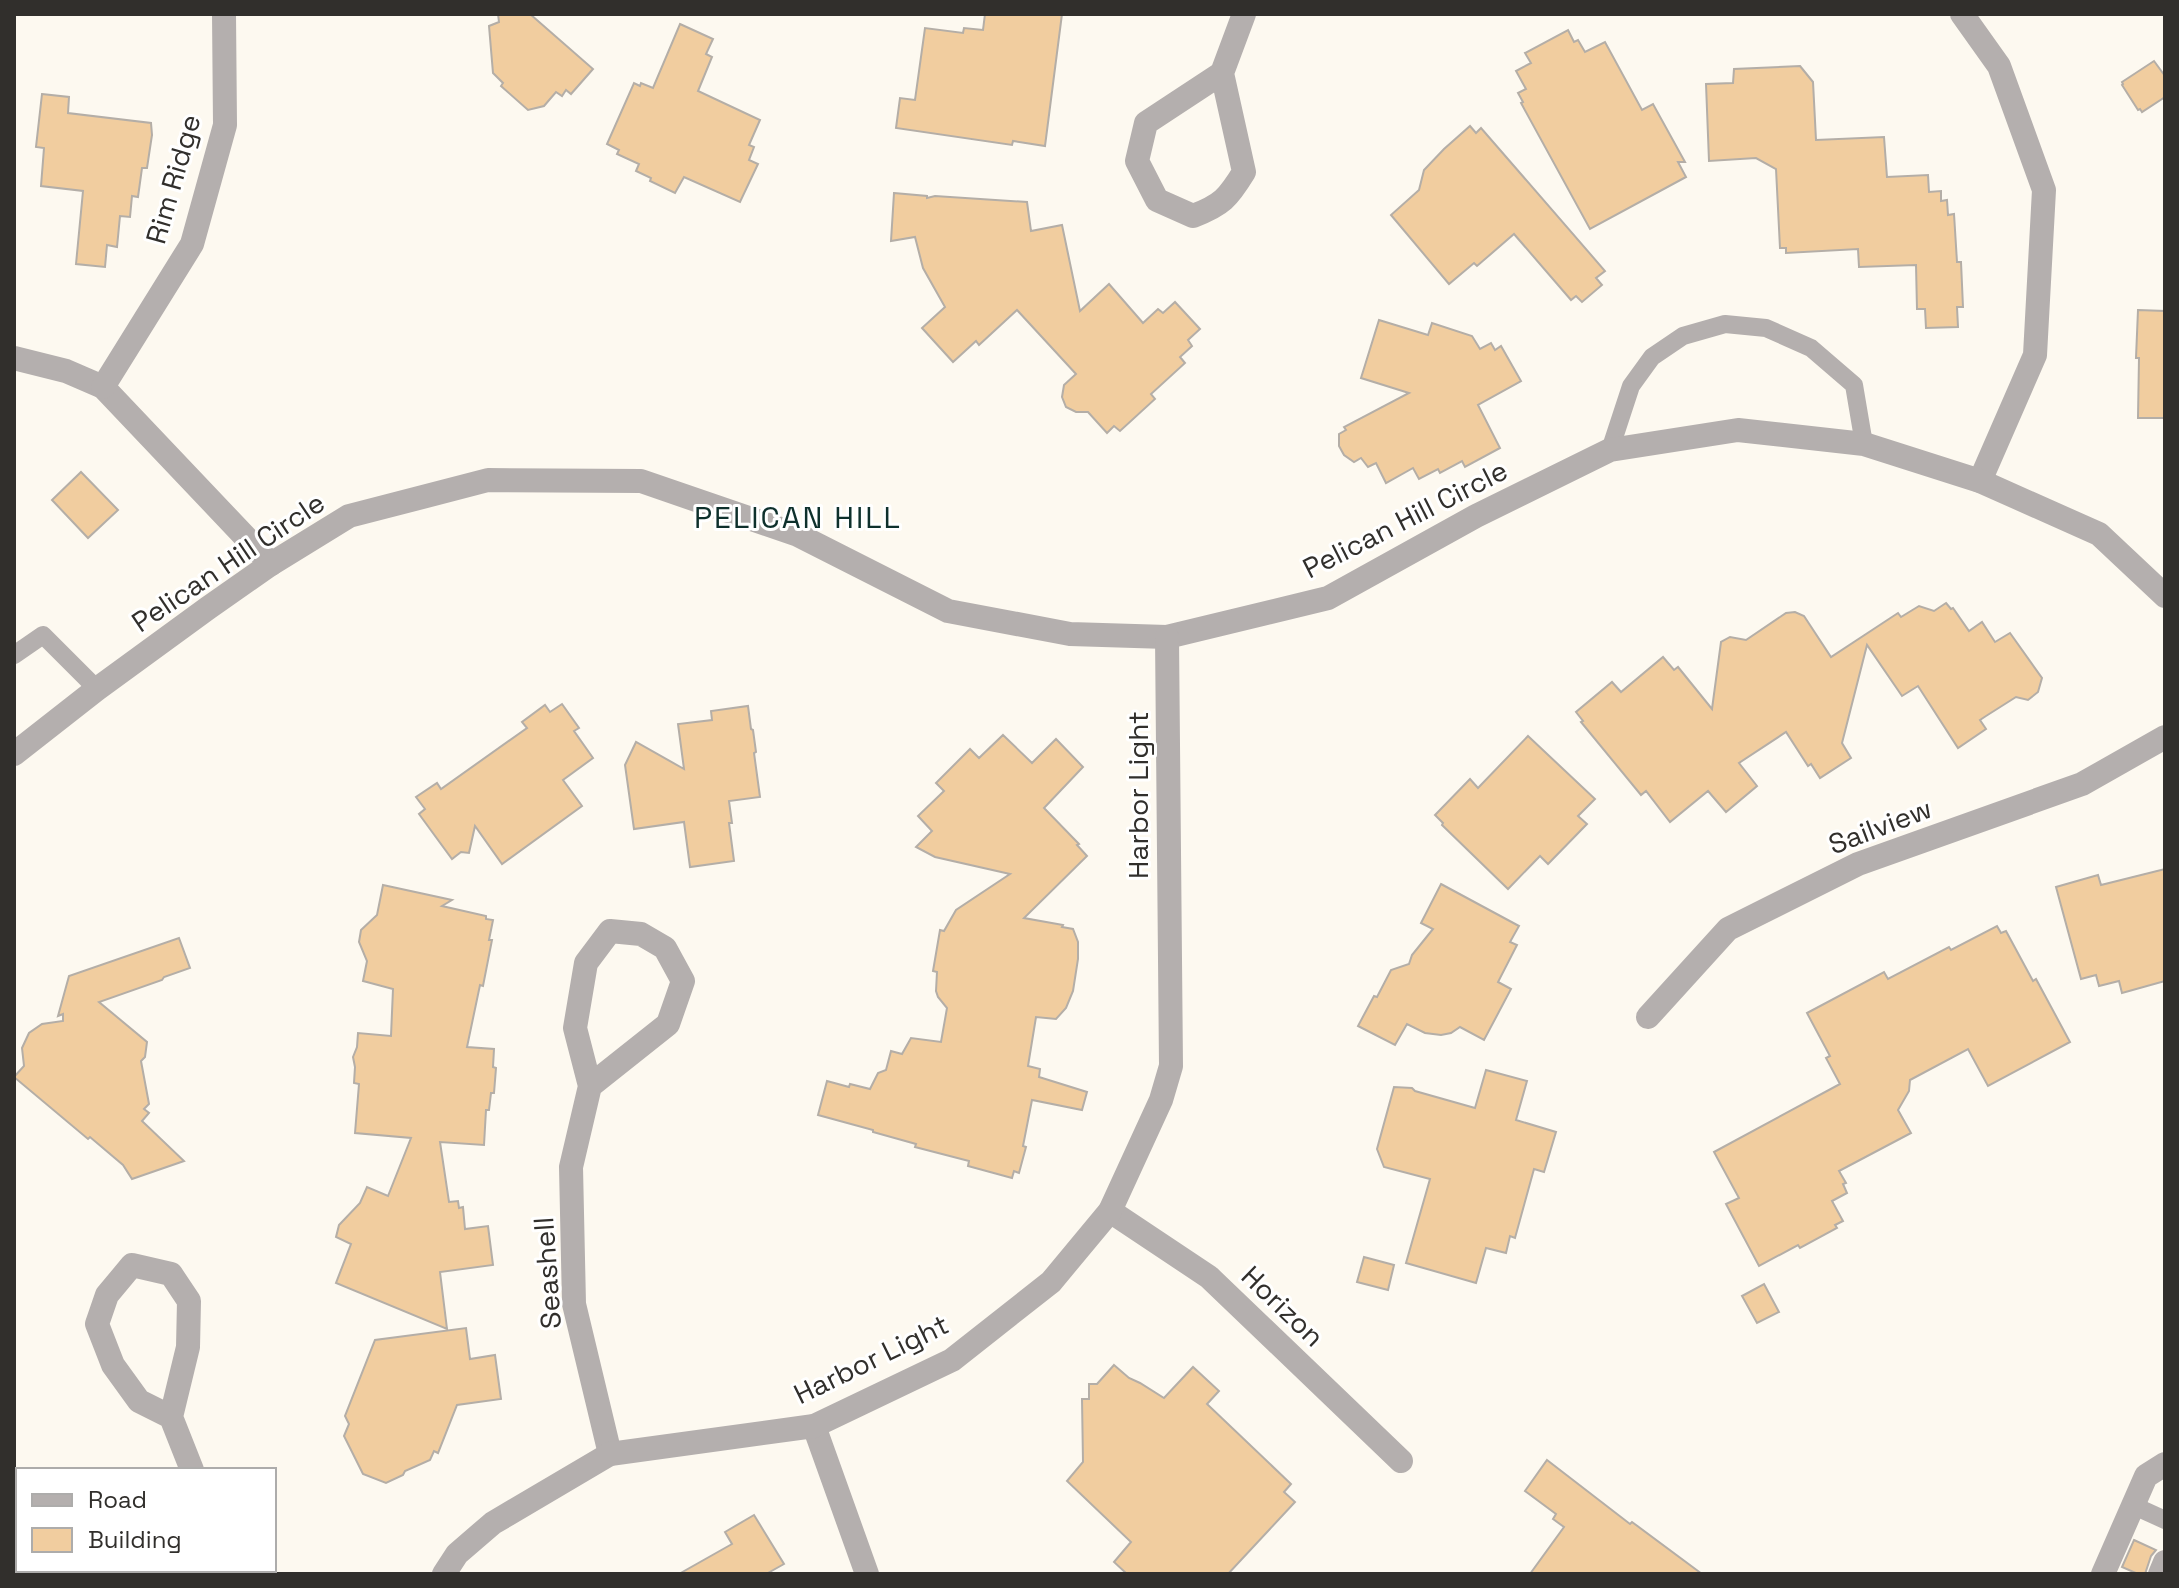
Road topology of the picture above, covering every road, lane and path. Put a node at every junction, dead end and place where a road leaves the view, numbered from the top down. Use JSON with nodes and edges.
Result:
{"nodes":[{"id":1,"x":224,"y":14,"type":"edge"},
{"id":2,"x":1244,"y":14,"type":"edge"},
{"id":3,"x":1962,"y":14,"type":"edge"},
{"id":4,"x":1222,"y":73,"type":"junction"},
{"id":5,"x":14,"y":358,"type":"edge"},
{"id":6,"x":103,"y":387,"type":"junction"},
{"id":7,"x":1864,"y":444,"type":"junction"},
{"id":8,"x":1610,"y":450,"type":"junction"},
{"id":9,"x":1980,"y":481,"type":"junction"},
{"id":10,"x":271,"y":564,"type":"junction"},
{"id":11,"x":2165,"y":596,"type":"edge"},
{"id":12,"x":1167,"y":637,"type":"junction"},
{"id":13,"x":14,"y":655,"type":"edge"},
{"id":14,"x":97,"y":689,"type":"junction"},
{"id":15,"x":2165,"y":737,"type":"edge"},
{"id":16,"x":14,"y":754,"type":"edge"},
{"id":17,"x":1648,"y":1017,"type":"dead end"},
{"id":18,"x":590,"y":1086,"type":"junction"},
{"id":19,"x":1110,"y":1211,"type":"junction"},
{"id":20,"x":171,"y":1417,"type":"junction"},
{"id":21,"x":814,"y":1426,"type":"junction"},
{"id":22,"x":610,"y":1454,"type":"junction"},
{"id":23,"x":1401,"y":1461,"type":"dead end"},
{"id":24,"x":191,"y":1468,"type":"edge"},
{"id":25,"x":2155,"y":1470,"type":"edge"},
{"id":26,"x":2132,"y":1505,"type":"junction"},
{"id":27,"x":2165,"y":1520,"type":"edge"},
{"id":28,"x":2165,"y":1562,"type":"edge"},
{"id":29,"x":444,"y":1574,"type":"edge"},
{"id":30,"x":867,"y":1574,"type":"edge"},
{"id":31,"x":2103,"y":1574,"type":"edge"},
{"id":32,"x":2160,"y":1574,"type":"edge"}],
"edges":[{"from":1,"to":6,"type":"street","name":"Rim Ridge"},
{"from":2,"to":4,"type":"street"},
{"from":3,"to":9,"type":"street"},
{"from":4,"to":4,"type":"street"},
{"from":5,"to":6,"type":"street"},
{"from":6,"to":10,"type":"street"},
{"from":7,"to":8,"type":"street","name":"Pelican Hill Circle"},
{"from":7,"to":8,"type":"lane"},
{"from":7,"to":9,"type":"street","name":"Pelican Hill Circle"},
{"from":8,"to":12,"type":"street","name":"Pelican Hill Circle"},
{"from":9,"to":11,"type":"street","name":"Pelican Hill Circle"},
{"from":10,"to":12,"type":"street","name":"Pelican Hill Circle"},
{"from":10,"to":14,"type":"street","name":"Pelican Hill Circle"},
{"from":12,"to":19,"type":"street","name":"Harbor Light"},
{"from":13,"to":14,"type":"lane"},
{"from":14,"to":16,"type":"street","name":"Pelican Hill Circle"},
{"from":15,"to":17,"type":"street","name":"Sailview"},
{"from":18,"to":18,"type":"street","name":"Seashell"},
{"from":18,"to":22,"type":"street","name":"Seashell"},
{"from":19,"to":21,"type":"street","name":"Harbor Light"},
{"from":19,"to":23,"type":"street","name":"Horizon"},
{"from":20,"to":20,"type":"street"},
{"from":20,"to":24,"type":"street"},
{"from":21,"to":22,"type":"street","name":"Harbor Light"},
{"from":21,"to":30,"type":"street"},
{"from":22,"to":29,"type":"street","name":"Harbor Light"},
{"from":25,"to":26,"type":"street"},
{"from":26,"to":27,"type":"lane"},
{"from":26,"to":31,"type":"street"},
{"from":28,"to":32,"type":"street"}]}
